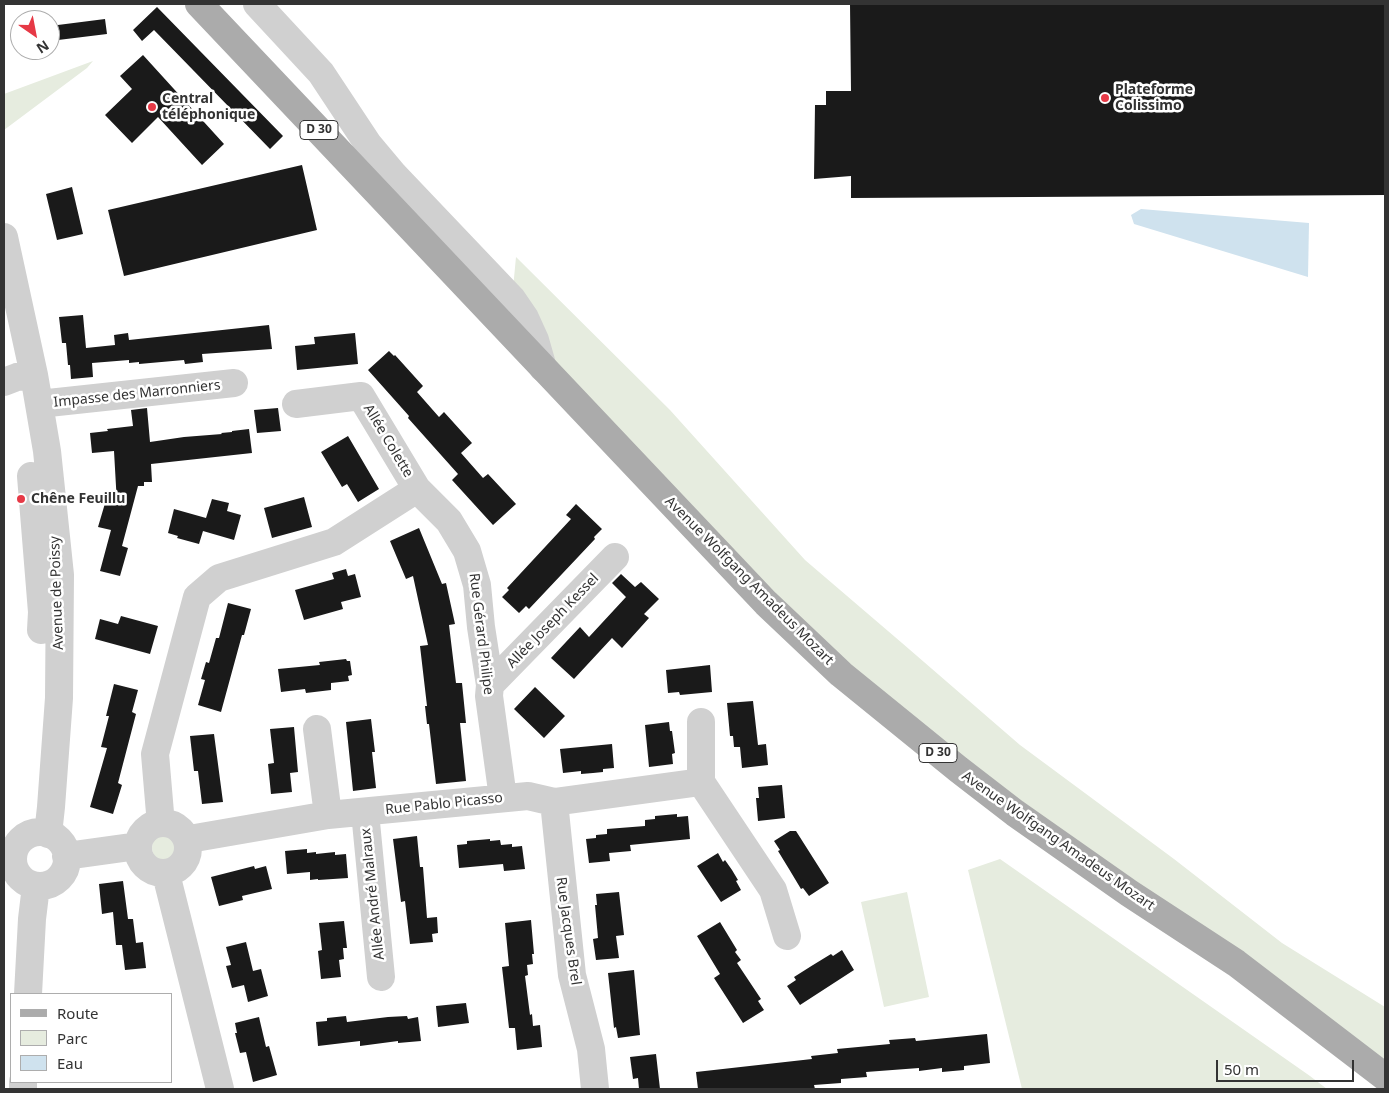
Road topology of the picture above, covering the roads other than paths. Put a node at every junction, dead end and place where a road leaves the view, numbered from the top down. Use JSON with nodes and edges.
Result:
{"nodes":[{"id":1,"x":199,"y":4,"type":"edge"},
{"id":2,"x":257,"y":4,"type":"edge"},
{"id":3,"x":4,"y":237,"type":"edge"},
{"id":4,"x":4,"y":319,"type":"edge"},
{"id":5,"x":543,"y":368,"type":"junction"},
{"id":6,"x":18,"y":378,"type":"edge"},
{"id":7,"x":234,"y":383,"type":"dead end"},
{"id":8,"x":39,"y":404,"type":"junction"},
{"id":9,"x":296,"y":404,"type":"dead end"},
{"id":10,"x":417,"y":489,"type":"junction"},
{"id":11,"x":615,"y":557,"type":"dead end"},
{"id":12,"x":490,"y":685,"type":"junction"},
{"id":13,"x":701,"y":722,"type":"dead end"},
{"id":14,"x":317,"y":729,"type":"dead end"},
{"id":15,"x":701,"y":782,"type":"junction"},
{"id":16,"x":504,"y":798,"type":"junction"},
{"id":17,"x":554,"y":802,"type":"junction"},
{"id":18,"x":365,"y":812,"type":"junction"},
{"id":19,"x":328,"y":815,"type":"junction"},
{"id":20,"x":159,"y":824,"type":"junction"},
{"id":21,"x":42,"y":833,"type":"junction"},
{"id":22,"x":186,"y":838,"type":"junction"},
{"id":23,"x":138,"y":846,"type":"junction"},
{"id":24,"x":66,"y":856,"type":"junction"},
{"id":25,"x":174,"y":869,"type":"junction"},
{"id":26,"x":18,"y":876,"type":"edge"},
{"id":27,"x":787,"y":936,"type":"dead end"},
{"id":28,"x":381,"y":977,"type":"dead end"},
{"id":29,"x":28,"y":993,"type":"edge"},
{"id":30,"x":1385,"y":1077,"type":"edge"},
{"id":31,"x":220,"y":1089,"type":"edge"},
{"id":32,"x":595,"y":1089,"type":"edge"}],
"edges":[{"from":1,"to":5,"type":"main road","name":"Avenue Wolfgang Amadeus Mozart","number":"D 30"},
{"from":2,"to":5,"type":"street"},
{"from":3,"to":6,"type":"street","name":"Avenue de Poissy"},
{"from":4,"to":6,"type":"street","name":"Avenue de Poissy"},
{"from":5,"to":30,"type":"main road","name":"Avenue Wolfgang Amadeus Mozart","number":"D 30"},
{"from":6,"to":8,"type":"street","name":"Avenue de Poissy"},
{"from":6,"to":21,"type":"street","name":"Avenue de Poissy"},
{"from":7,"to":8,"type":"street","name":"Impasse des Marronniers"},
{"from":8,"to":21,"type":"street","name":"Avenue de Poissy"},
{"from":9,"to":10,"type":"street","name":"Allée Colette"},
{"from":10,"to":12,"type":"street","name":"Rue Gérard Philipe"},
{"from":10,"to":20,"type":"street"},
{"from":11,"to":12,"type":"street","name":"Allée Joseph Kessel"},
{"from":12,"to":16,"type":"street","name":"Rue Gérard Philipe"},
{"from":13,"to":15,"type":"street"},
{"from":14,"to":19,"type":"street"},
{"from":15,"to":17,"type":"street","name":"Rue Pablo Picasso"},
{"from":15,"to":27,"type":"street"},
{"from":16,"to":17,"type":"street","name":"Rue Pablo Picasso"},
{"from":16,"to":18,"type":"street","name":"Rue Pablo Picasso"},
{"from":17,"to":32,"type":"street","name":"Rue Jacques Brel"},
{"from":18,"to":19,"type":"street","name":"Rue Pablo Picasso"},
{"from":18,"to":28,"type":"street","name":"Allée André Malraux"},
{"from":19,"to":22,"type":"street","name":"Rue Pablo Picasso"},
{"from":20,"to":22,"type":"street"},
{"from":20,"to":23,"type":"street"},
{"from":21,"to":24,"type":"street"},
{"from":21,"to":26,"type":"street"},
{"from":22,"to":25,"type":"street"},
{"from":23,"to":24,"type":"street"},
{"from":23,"to":25,"type":"street"},
{"from":24,"to":26,"type":"street"},
{"from":25,"to":31,"type":"street"},
{"from":26,"to":29,"type":"street"}]}
